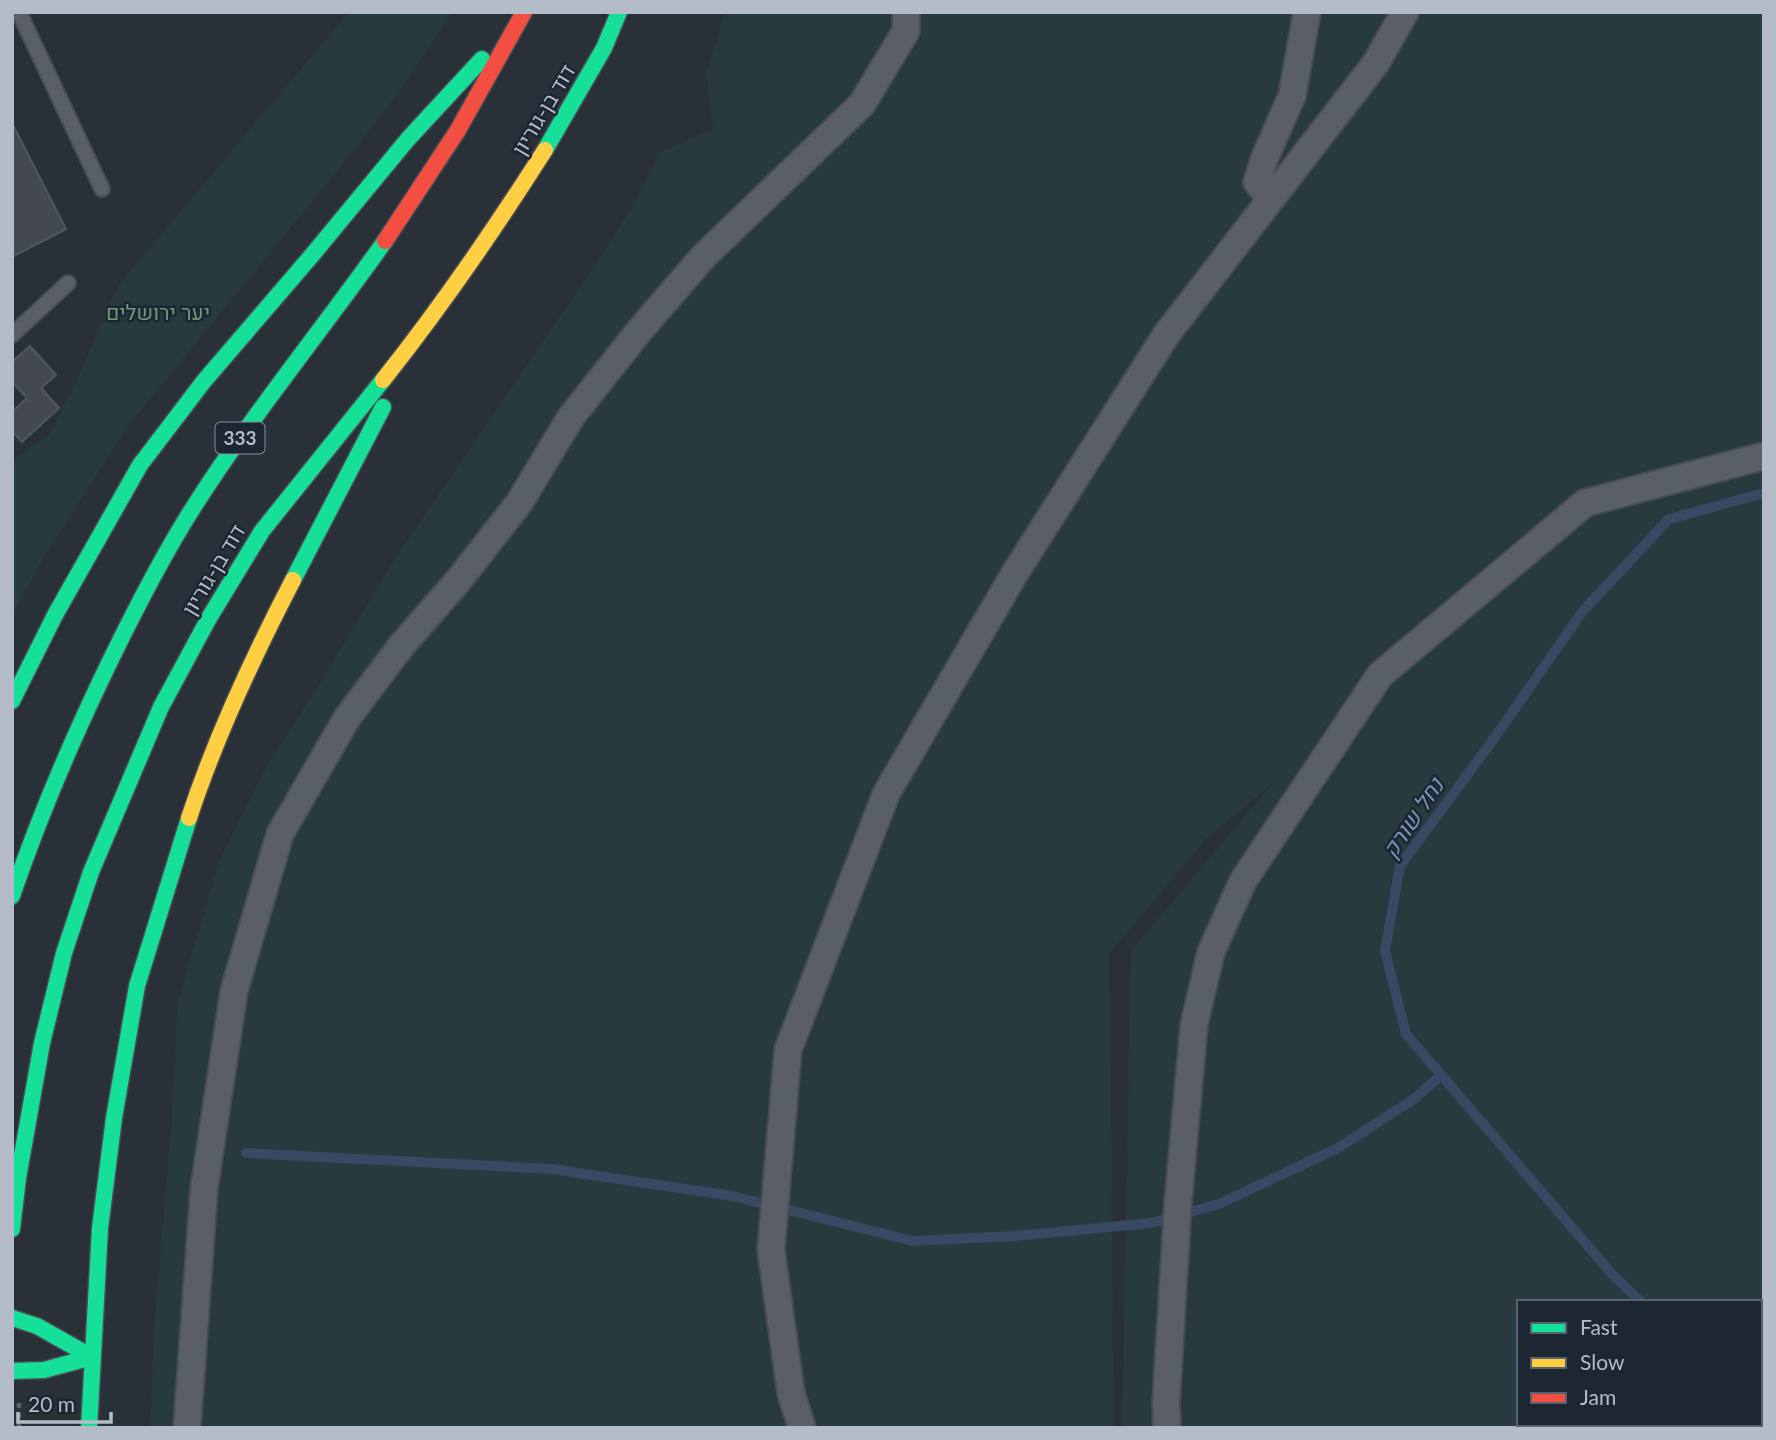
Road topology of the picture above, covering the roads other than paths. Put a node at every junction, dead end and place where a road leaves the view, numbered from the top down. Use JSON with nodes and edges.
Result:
{"nodes":[{"id":1,"x":19,"y":12,"type":"edge"},
{"id":2,"x":619,"y":12,"type":"edge"},
{"id":3,"x":906,"y":12,"type":"edge"},
{"id":4,"x":1307,"y":12,"type":"edge"},
{"id":5,"x":1405,"y":12,"type":"edge"},
{"id":6,"x":524,"y":13,"type":"edge"},
{"id":7,"x":102,"y":189,"type":"dead end"},
{"id":8,"x":1271,"y":199,"type":"junction"},
{"id":9,"x":68,"y":283,"type":"dead end"},
{"id":10,"x":427,"y":325,"type":"junction"},
{"id":11,"x":12,"y":335,"type":"edge"},
{"id":12,"x":1764,"y":456,"type":"edge"},
{"id":13,"x":12,"y":701,"type":"edge"},
{"id":14,"x":12,"y":895,"type":"edge"},
{"id":15,"x":12,"y":1229,"type":"edge"},
{"id":16,"x":12,"y":1318,"type":"edge"},
{"id":17,"x":92,"y":1357,"type":"junction"},
{"id":18,"x":12,"y":1371,"type":"edge"},
{"id":19,"x":89,"y":1428,"type":"edge"},
{"id":20,"x":187,"y":1428,"type":"edge"},
{"id":21,"x":802,"y":1428,"type":"edge"},
{"id":22,"x":1167,"y":1428,"type":"edge"}],
"edges":[{"from":1,"to":7,"type":"lane"},
{"from":2,"to":10,"type":"main road","name":"דוד בן-גוריון"},
{"from":3,"to":20,"type":"street"},
{"from":4,"to":8,"type":"street"},
{"from":5,"to":8,"type":"street"},
{"from":6,"to":13,"type":"main road"},
{"from":6,"to":14,"type":"main road","number":"333"},
{"from":8,"to":21,"type":"street"},
{"from":9,"to":11,"type":"lane"},
{"from":10,"to":15,"type":"main road","name":"דוד בן-גוריון"},
{"from":10,"to":17,"type":"main road"},
{"from":12,"to":22,"type":"street"},
{"from":16,"to":17,"type":"main road"},
{"from":17,"to":18,"type":"main road"},
{"from":17,"to":19,"type":"main road"}]}
